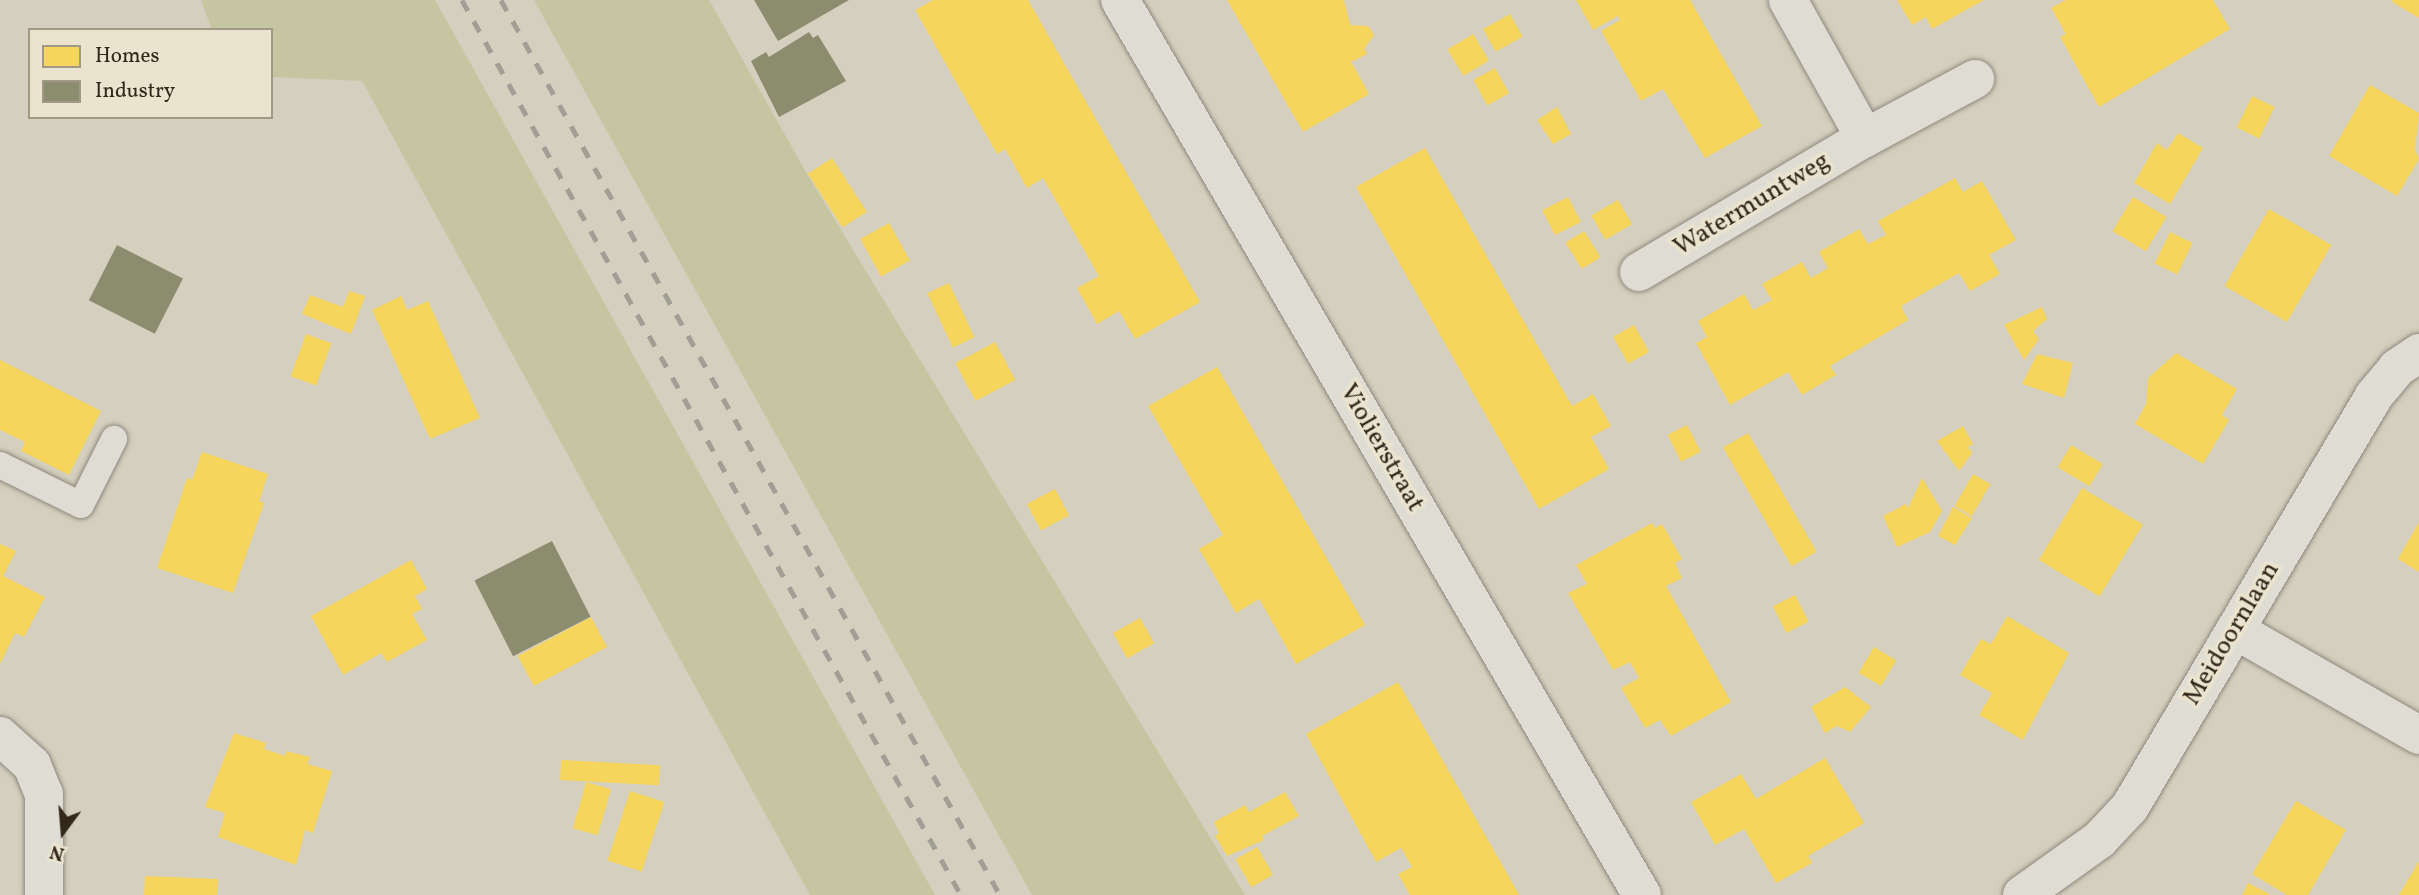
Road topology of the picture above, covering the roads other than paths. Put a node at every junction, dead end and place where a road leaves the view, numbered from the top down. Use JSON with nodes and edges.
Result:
{"nodes":[{"id":1,"x":1120,"y":0,"type":"edge"},
{"id":2,"x":1788,"y":0,"type":"edge"},
{"id":3,"x":1975,"y":79,"type":"dead end"},
{"id":4,"x":1865,"y":138,"type":"junction"},
{"id":5,"x":1639,"y":272,"type":"dead end"},
{"id":6,"x":2419,"y":353,"type":"edge"},
{"id":7,"x":114,"y":439,"type":"dead end"},
{"id":8,"x":0,"y":465,"type":"edge"},
{"id":9,"x":2235,"y":630,"type":"junction"},
{"id":10,"x":2419,"y":735,"type":"edge"},
{"id":11,"x":0,"y":736,"type":"edge"},
{"id":12,"x":44,"y":895,"type":"edge"},
{"id":13,"x":1642,"y":895,"type":"edge"},
{"id":14,"x":2022,"y":895,"type":"edge"}],
"edges":[{"from":1,"to":13,"type":"street","name":"Violierstraat"},
{"from":2,"to":4,"type":"street"},
{"from":3,"to":4,"type":"street","name":"Watermuntweg"},
{"from":4,"to":5,"type":"street","name":"Watermuntweg"},
{"from":6,"to":9,"type":"street","name":"Meidoornlaan"},
{"from":7,"to":8,"type":"lane"},
{"from":9,"to":10,"type":"street"},
{"from":9,"to":14,"type":"street","name":"Meidoornlaan"},
{"from":11,"to":12,"type":"street"}]}
